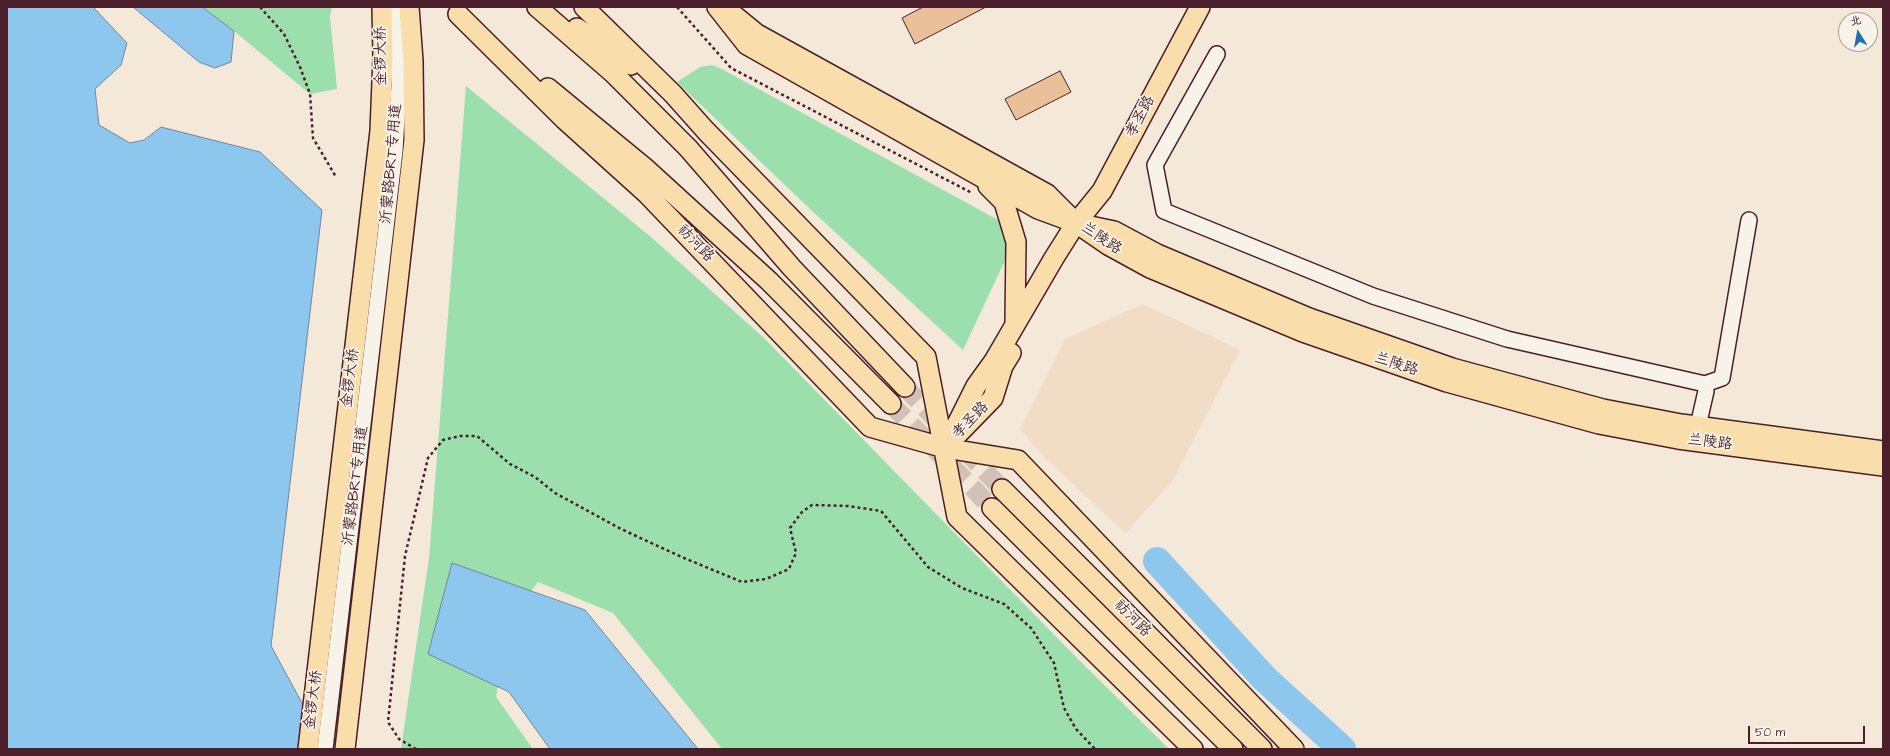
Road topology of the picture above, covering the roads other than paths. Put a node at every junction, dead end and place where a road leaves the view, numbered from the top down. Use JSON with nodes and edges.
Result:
{"nodes":[{"id":1,"x":382,"y":7,"type":"edge"},
{"id":2,"x":396,"y":7,"type":"edge"},
{"id":3,"x":409,"y":7,"type":"edge"},
{"id":4,"x":537,"y":7,"type":"edge"},
{"id":5,"x":545,"y":7,"type":"edge"},
{"id":6,"x":584,"y":7,"type":"edge"},
{"id":7,"x":717,"y":7,"type":"edge"},
{"id":8,"x":727,"y":7,"type":"edge"},
{"id":9,"x":1188,"y":7,"type":"edge"},
{"id":10,"x":1200,"y":7,"type":"edge"},
{"id":11,"x":454,"y":11,"type":"edge"},
{"id":12,"x":1217,"y":54,"type":"dead end"},
{"id":13,"x":673,"y":94,"type":"junction"},
{"id":14,"x":978,"y":175,"type":"junction"},
{"id":15,"x":1749,"y":220,"type":"dead end"},
{"id":16,"x":1076,"y":223,"type":"junction"},
{"id":17,"x":1015,"y":324,"type":"junction"},
{"id":18,"x":1705,"y":384,"type":"junction"},
{"id":19,"x":905,"y":387,"type":"tunnel mouth"},
{"id":20,"x":891,"y":404,"type":"tunnel mouth"},
{"id":21,"x":1698,"y":426,"type":"junction"},
{"id":22,"x":945,"y":448,"type":"junction"},
{"id":23,"x":1883,"y":451,"type":"edge"},
{"id":24,"x":1883,"y":466,"type":"edge"},
{"id":25,"x":1002,"y":489,"type":"tunnel mouth"},
{"id":26,"x":992,"y":508,"type":"tunnel mouth"},
{"id":27,"x":308,"y":749,"type":"edge"},
{"id":28,"x":325,"y":749,"type":"edge"},
{"id":29,"x":345,"y":749,"type":"edge"},
{"id":30,"x":1193,"y":749,"type":"edge"},
{"id":31,"x":1232,"y":749,"type":"edge"},
{"id":32,"x":1262,"y":749,"type":"edge"},
{"id":33,"x":1294,"y":749,"type":"edge"}],
"edges":[{"from":1,"to":27,"type":"main road","name":"金锣大桥"},
{"from":2,"to":28,"type":"lane","name":"沂蒙路BRT专用道"},
{"from":3,"to":29,"type":"main road","name":"金锣大桥"},
{"from":4,"to":19,"type":"main road"},
{"from":5,"to":13,"type":"main road"},
{"from":6,"to":13,"type":"main road"},
{"from":7,"to":14,"type":"main road"},
{"from":8,"to":16,"type":"main road"},
{"from":9,"to":16,"type":"main road","name":"孝圣路"},
{"from":10,"to":16,"type":"main road","name":"孝圣路"},
{"from":11,"to":20,"type":"main road","name":"祊河路"},
{"from":11,"to":22,"type":"main road","name":"祊河路"},
{"from":12,"to":18,"type":"lane"},
{"from":13,"to":22,"type":"main road"},
{"from":14,"to":16,"type":"main road"},
{"from":14,"to":17,"type":"main road"},
{"from":15,"to":18,"type":"lane"},
{"from":16,"to":17,"type":"main road","name":"孝圣路"},
{"from":16,"to":21,"type":"main road","name":"兰陵路"},
{"from":16,"to":22,"type":"main road","name":"孝圣路"},
{"from":16,"to":24,"type":"main road","name":"兰陵路"},
{"from":17,"to":22,"type":"main road","name":"孝圣路"},
{"from":18,"to":21,"type":"lane"},
{"from":21,"to":23,"type":"main road","name":"兰陵路"},
{"from":22,"to":30,"type":"main road"},
{"from":22,"to":33,"type":"main road","name":"祊河路"},
{"from":25,"to":32,"type":"main road","name":"祊河路"},
{"from":26,"to":31,"type":"main road","name":"祊河路"}]}
